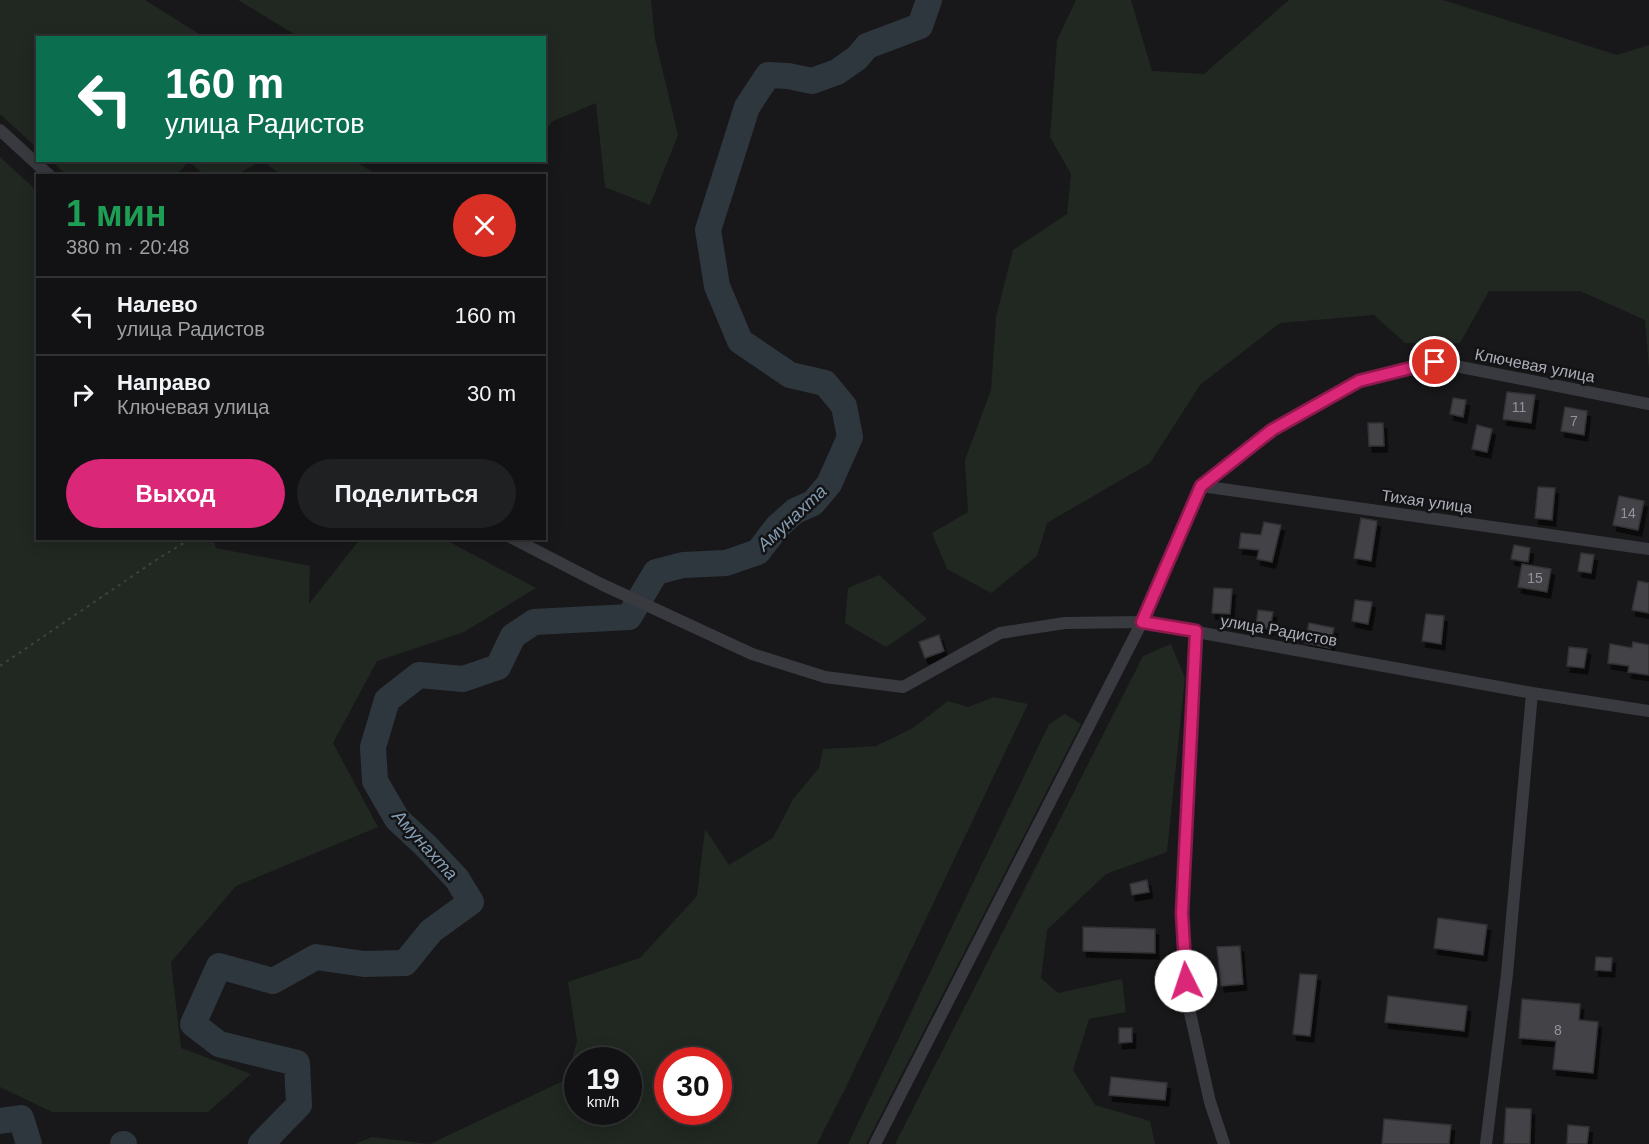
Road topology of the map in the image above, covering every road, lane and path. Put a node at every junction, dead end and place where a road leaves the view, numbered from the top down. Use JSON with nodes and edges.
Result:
{"nodes":[{"id":1,"x":0,"y":130,"type":"edge"},
{"id":2,"x":48,"y":174,"type":"edge"},
{"id":3,"x":1649,"y":404,"type":"edge"},
{"id":4,"x":1201,"y":486,"type":"junction"},
{"id":5,"x":189,"y":540,"type":"edge"},
{"id":6,"x":516,"y":540,"type":"edge"},
{"id":7,"x":1649,"y":549,"type":"edge"},
{"id":8,"x":1142,"y":622,"type":"junction"},
{"id":9,"x":1196,"y":631,"type":"junction"},
{"id":10,"x":0,"y":666,"type":"edge"},
{"id":11,"x":1532,"y":693,"type":"junction"},
{"id":12,"x":1649,"y":711,"type":"edge"},
{"id":13,"x":875,"y":1144,"type":"edge"},
{"id":14,"x":1224,"y":1144,"type":"edge"},
{"id":15,"x":1486,"y":1144,"type":"edge"}],
"edges":[{"from":1,"to":2,"type":"street"},
{"from":3,"to":4,"type":"street","name":"Ключевая улица"},
{"from":4,"to":7,"type":"street","name":"Тихая улица"},
{"from":4,"to":8,"type":"street","name":"Ключевая улица"},
{"from":5,"to":10,"type":"path"},
{"from":6,"to":8,"type":"street","name":"улица Радистов"},
{"from":8,"to":9,"type":"street","name":"улица Радистов"},
{"from":8,"to":13,"type":"street","name":"Ключевая улица"},
{"from":9,"to":11,"type":"street","name":"улица Радистов"},
{"from":9,"to":14,"type":"street"},
{"from":11,"to":12,"type":"street","name":"улица Радистов"},
{"from":11,"to":15,"type":"street"}]}
